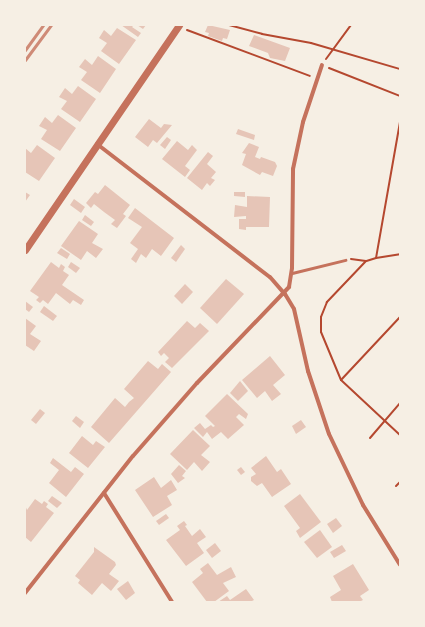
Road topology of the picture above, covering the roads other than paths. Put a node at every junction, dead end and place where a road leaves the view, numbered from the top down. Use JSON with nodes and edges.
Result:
{"nodes":[{"id":1,"x":179,"y":25,"type":"edge"},
{"id":2,"x":322,"y":65,"type":"road end"},
{"id":3,"x":97,"y":144,"type":"junction"},
{"id":4,"x":25,"y":250,"type":"edge"},
{"id":5,"x":345,"y":260,"type":"road end"},
{"id":6,"x":292,"y":273,"type":"junction"},
{"id":7,"x":285,"y":294,"type":"junction"},
{"id":8,"x":104,"y":493,"type":"junction"},
{"id":9,"x":400,"y":565,"type":"edge"},
{"id":10,"x":25,"y":593,"type":"edge"},
{"id":11,"x":172,"y":602,"type":"edge"}],
"edges":[{"from":1,"to":3,"type":"street"},
{"from":2,"to":6,"type":"street"},
{"from":3,"to":4,"type":"street"},
{"from":3,"to":7,"type":"street"},
{"from":5,"to":6,"type":"lane"},
{"from":6,"to":7,"type":"street"},
{"from":7,"to":8,"type":"street"},
{"from":7,"to":9,"type":"street"},
{"from":8,"to":10,"type":"street"},
{"from":8,"to":11,"type":"street"}]}
